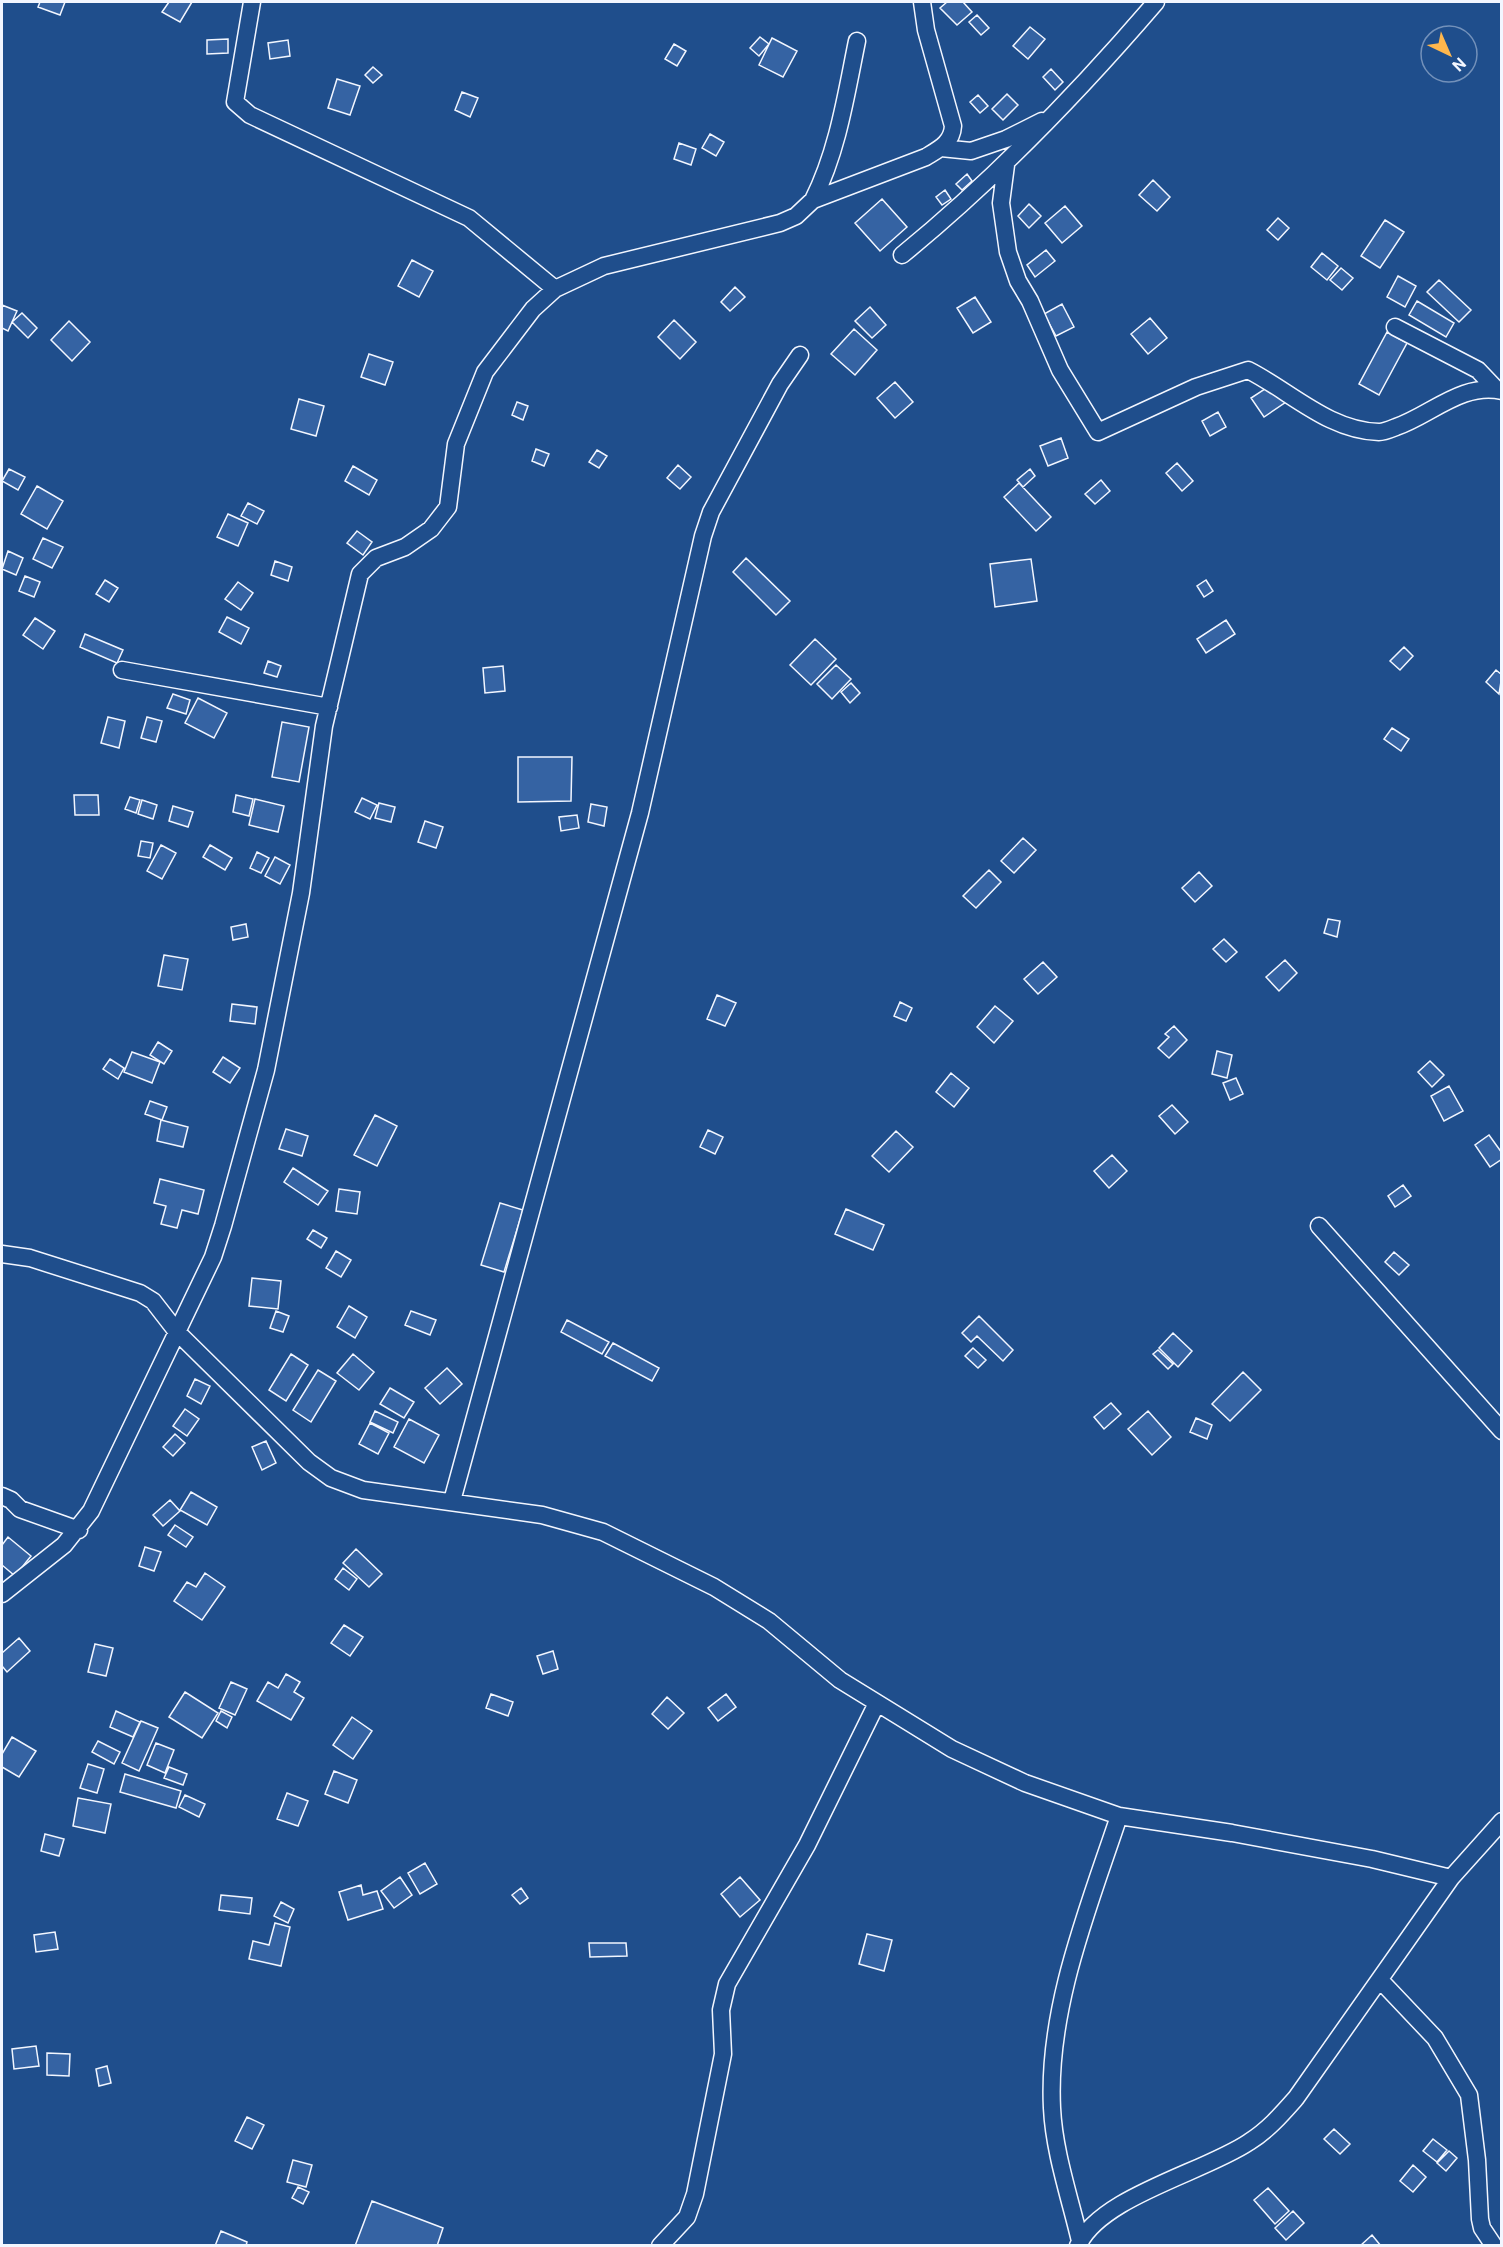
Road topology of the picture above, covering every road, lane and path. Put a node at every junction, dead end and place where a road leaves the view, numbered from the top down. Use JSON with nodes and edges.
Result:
{"nodes":[{"id":1,"x":252,"y":2,"type":"edge"},
{"id":2,"x":922,"y":2,"type":"edge"},
{"id":3,"x":1156,"y":2,"type":"edge"},
{"id":4,"x":857,"y":41,"type":"dead end"},
{"id":5,"x":1053,"y":116,"type":"junction"},
{"id":6,"x":941,"y":147,"type":"junction"},
{"id":7,"x":1006,"y":165,"type":"junction"},
{"id":8,"x":813,"y":200,"type":"junction"},
{"id":9,"x":902,"y":255,"type":"dead end"},
{"id":10,"x":555,"y":289,"type":"junction"},
{"id":11,"x":1395,"y":327,"type":"dead end"},
{"id":12,"x":801,"y":355,"type":"dead end"},
{"id":13,"x":1499,"y":391,"type":"edge"},
{"id":14,"x":122,"y":669,"type":"dead end"},
{"id":15,"x":329,"y":707,"type":"junction"},
{"id":16,"x":1319,"y":1226,"type":"dead end"},
{"id":17,"x":2,"y":1254,"type":"edge"},
{"id":18,"x":177,"y":1332,"type":"junction"},
{"id":19,"x":1502,"y":1431,"type":"edge"},
{"id":20,"x":2,"y":1496,"type":"edge"},
{"id":21,"x":452,"y":1501,"type":"junction"},
{"id":22,"x":79,"y":1530,"type":"junction"},
{"id":23,"x":2,"y":1594,"type":"edge"},
{"id":24,"x":877,"y":1703,"type":"junction"},
{"id":25,"x":1119,"y":1816,"type":"junction"},
{"id":26,"x":1502,"y":1821,"type":"edge"},
{"id":27,"x":1451,"y":1878,"type":"junction"},
{"id":28,"x":1380,"y":1980,"type":"junction"},
{"id":29,"x":1079,"y":2243,"type":"edge"},
{"id":30,"x":660,"y":2246,"type":"edge"},
{"id":31,"x":1494,"y":2246,"type":"edge"}],
"edges":[{"from":1,"to":10,"type":"street"},
{"from":2,"to":6,"type":"street"},
{"from":3,"to":5,"type":"street"},
{"from":4,"to":8,"type":"street"},
{"from":5,"to":6,"type":"street"},
{"from":5,"to":7,"type":"street"},
{"from":6,"to":8,"type":"street"},
{"from":7,"to":9,"type":"street"},
{"from":7,"to":13,"type":"street"},
{"from":8,"to":10,"type":"street"},
{"from":10,"to":15,"type":"street"},
{"from":11,"to":13,"type":"street"},
{"from":12,"to":21,"type":"street"},
{"from":14,"to":15,"type":"street"},
{"from":15,"to":18,"type":"street"},
{"from":16,"to":19,"type":"street"},
{"from":17,"to":18,"type":"street"},
{"from":18,"to":21,"type":"street"},
{"from":18,"to":22,"type":"street"},
{"from":20,"to":22,"type":"street"},
{"from":21,"to":24,"type":"street"},
{"from":22,"to":23,"type":"street"},
{"from":24,"to":25,"type":"street"},
{"from":24,"to":30,"type":"street"},
{"from":25,"to":27,"type":"street"},
{"from":25,"to":29,"type":"street"},
{"from":26,"to":27,"type":"street"},
{"from":27,"to":28,"type":"street"},
{"from":28,"to":29,"type":"street"},
{"from":28,"to":31,"type":"street"}]}
